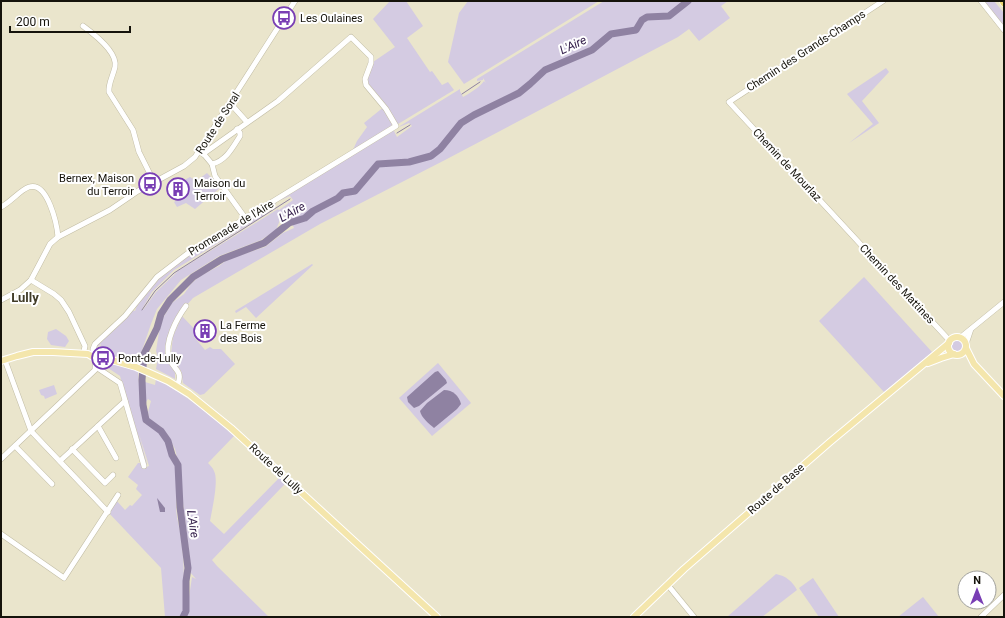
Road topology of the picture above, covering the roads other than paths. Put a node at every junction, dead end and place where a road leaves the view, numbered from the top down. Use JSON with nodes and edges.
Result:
{"nodes":[{"id":1,"x":295,"y":1,"type":"edge"},
{"id":2,"x":883,"y":1,"type":"edge"},
{"id":3,"x":981,"y":1,"type":"edge"},
{"id":4,"x":83,"y":26,"type":"dead end"},
{"id":5,"x":1004,"y":30,"type":"edge"},
{"id":6,"x":729,"y":102,"type":"joint"},
{"id":7,"x":230,"y":103,"type":"junction"},
{"id":8,"x":248,"y":122,"type":"junction"},
{"id":9,"x":237,"y":129,"type":"junction"},
{"id":10,"x":202,"y":152,"type":"junction"},
{"id":11,"x":212,"y":164,"type":"junction"},
{"id":12,"x":154,"y":182,"type":"junction"},
{"id":13,"x":1,"y":206,"type":"edge"},
{"id":14,"x":246,"y":219,"type":"junction"},
{"id":15,"x":57,"y":228,"type":"junction"},
{"id":16,"x":845,"y":228,"type":"joint"},
{"id":17,"x":67,"y":232,"type":"junction"},
{"id":18,"x":58,"y":237,"type":"junction"},
{"id":19,"x":31,"y":280,"type":"junction"},
{"id":20,"x":1,"y":300,"type":"edge"},
{"id":21,"x":1004,"y":302,"type":"edge"},
{"id":22,"x":186,"y":306,"type":"dead end"},
{"id":23,"x":971,"y":329,"type":"junction"},
{"id":24,"x":961,"y":337,"type":"junction"},
{"id":25,"x":949,"y":342,"type":"junction"},
{"id":26,"x":966,"y":346,"type":"junction"},
{"id":27,"x":81,"y":354,"type":"junction"},
{"id":28,"x":956,"y":355,"type":"junction"},
{"id":29,"x":95,"y":357,"type":"junction"},
{"id":30,"x":3,"y":363,"type":"edge"},
{"id":31,"x":974,"y":364,"type":"junction"},
{"id":32,"x":923,"y":365,"type":"junction"},
{"id":33,"x":96,"y":367,"type":"junction"},
{"id":34,"x":176,"y":386,"type":"junction"},
{"id":35,"x":1004,"y":396,"type":"edge"},
{"id":36,"x":125,"y":401,"type":"junction"},
{"id":37,"x":98,"y":426,"type":"junction"},
{"id":38,"x":31,"y":431,"type":"junction"},
{"id":39,"x":15,"y":446,"type":"junction"},
{"id":40,"x":72,"y":449,"type":"junction"},
{"id":41,"x":1,"y":457,"type":"edge"},
{"id":42,"x":116,"y":458,"type":"dead end"},
{"id":43,"x":60,"y":461,"type":"junction"},
{"id":44,"x":144,"y":466,"type":"dead end"},
{"id":45,"x":113,"y":475,"type":"dead end"},
{"id":46,"x":52,"y":484,"type":"dead end"},
{"id":47,"x":118,"y":495,"type":"dead end"},
{"id":48,"x":108,"y":512,"type":"junction"},
{"id":49,"x":1,"y":534,"type":"edge"},
{"id":50,"x":667,"y":584,"type":"junction"},
{"id":51,"x":1004,"y":596,"type":"edge"},
{"id":52,"x":437,"y":617,"type":"edge"},
{"id":53,"x":634,"y":617,"type":"edge"},
{"id":54,"x":694,"y":617,"type":"edge"},
{"id":55,"x":981,"y":617,"type":"edge"}],
"edges":[{"from":1,"to":7,"type":"street","name":"Route de Soral"},
{"from":2,"to":6,"type":"street","name":"Chemin des Grands-Champs"},
{"from":3,"to":5,"type":"street"},
{"from":4,"to":12,"type":"street"},
{"from":6,"to":16,"type":"street","name":"Chemin de Mourlaz"},
{"from":7,"to":8,"type":"street"},
{"from":7,"to":10,"type":"street","name":"Route de Soral"},
{"from":8,"to":9,"type":"street"},
{"from":8,"to":14,"type":"street","name":"Promenade de l'Aire"},
{"from":9,"to":10,"type":"street"},
{"from":9,"to":11,"type":"street"},
{"from":10,"to":11,"type":"street"},
{"from":10,"to":12,"type":"street","name":"Route de Soral"},
{"from":11,"to":14,"type":"street"},
{"from":12,"to":17,"type":"street","name":"Route de Soral"},
{"from":13,"to":15,"type":"street"},
{"from":14,"to":29,"type":"street","name":"Promenade de l'Aire"},
{"from":15,"to":17,"type":"street"},
{"from":15,"to":18,"type":"street"},
{"from":16,"to":25,"type":"street","name":"Chemin des Mattines"},
{"from":17,"to":18,"type":"street","name":"Route de Soral"},
{"from":18,"to":19,"type":"street","name":"Route de Soral"},
{"from":19,"to":20,"type":"street","name":"Route de Soral"},
{"from":19,"to":27,"type":"street"},
{"from":21,"to":23,"type":"street"},
{"from":22,"to":34,"type":"street"},
{"from":23,"to":24,"type":"street"},
{"from":23,"to":26,"type":"street"},
{"from":24,"to":25,"type":"main road"},
{"from":24,"to":26,"type":"main road"},
{"from":25,"to":28,"type":"main road"},
{"from":25,"to":32,"type":"main road","name":"Route de Base"},
{"from":26,"to":28,"type":"main road"},
{"from":26,"to":31,"type":"main road"},
{"from":27,"to":29,"type":"main road","name":"Route de Lully"},
{"from":27,"to":30,"type":"main road","name":"Route de Lully"},
{"from":28,"to":31,"type":"main road"},
{"from":28,"to":32,"type":"main road","name":"Route de Base"},
{"from":29,"to":30,"type":"main road","name":"Route de Lully"},
{"from":29,"to":33,"type":"street"},
{"from":29,"to":34,"type":"main road","name":"Route de Lully"},
{"from":30,"to":38,"type":"street"},
{"from":31,"to":35,"type":"main road"},
{"from":32,"to":50,"type":"main road","name":"Route de Base"},
{"from":33,"to":36,"type":"street"},
{"from":33,"to":38,"type":"street"},
{"from":34,"to":52,"type":"main road","name":"Route de Lully"},
{"from":36,"to":37,"type":"street"},
{"from":36,"to":44,"type":"street"},
{"from":37,"to":40,"type":"street"},
{"from":37,"to":42,"type":"street"},
{"from":38,"to":39,"type":"street"},
{"from":38,"to":43,"type":"street"},
{"from":39,"to":41,"type":"street"},
{"from":39,"to":46,"type":"street"},
{"from":40,"to":43,"type":"street"},
{"from":40,"to":45,"type":"street"},
{"from":43,"to":48,"type":"street"},
{"from":47,"to":48,"type":"street"},
{"from":48,"to":49,"type":"street"},
{"from":50,"to":53,"type":"main road","name":"Route de Base"},
{"from":50,"to":54,"type":"street"},
{"from":51,"to":55,"type":"street"}]}
